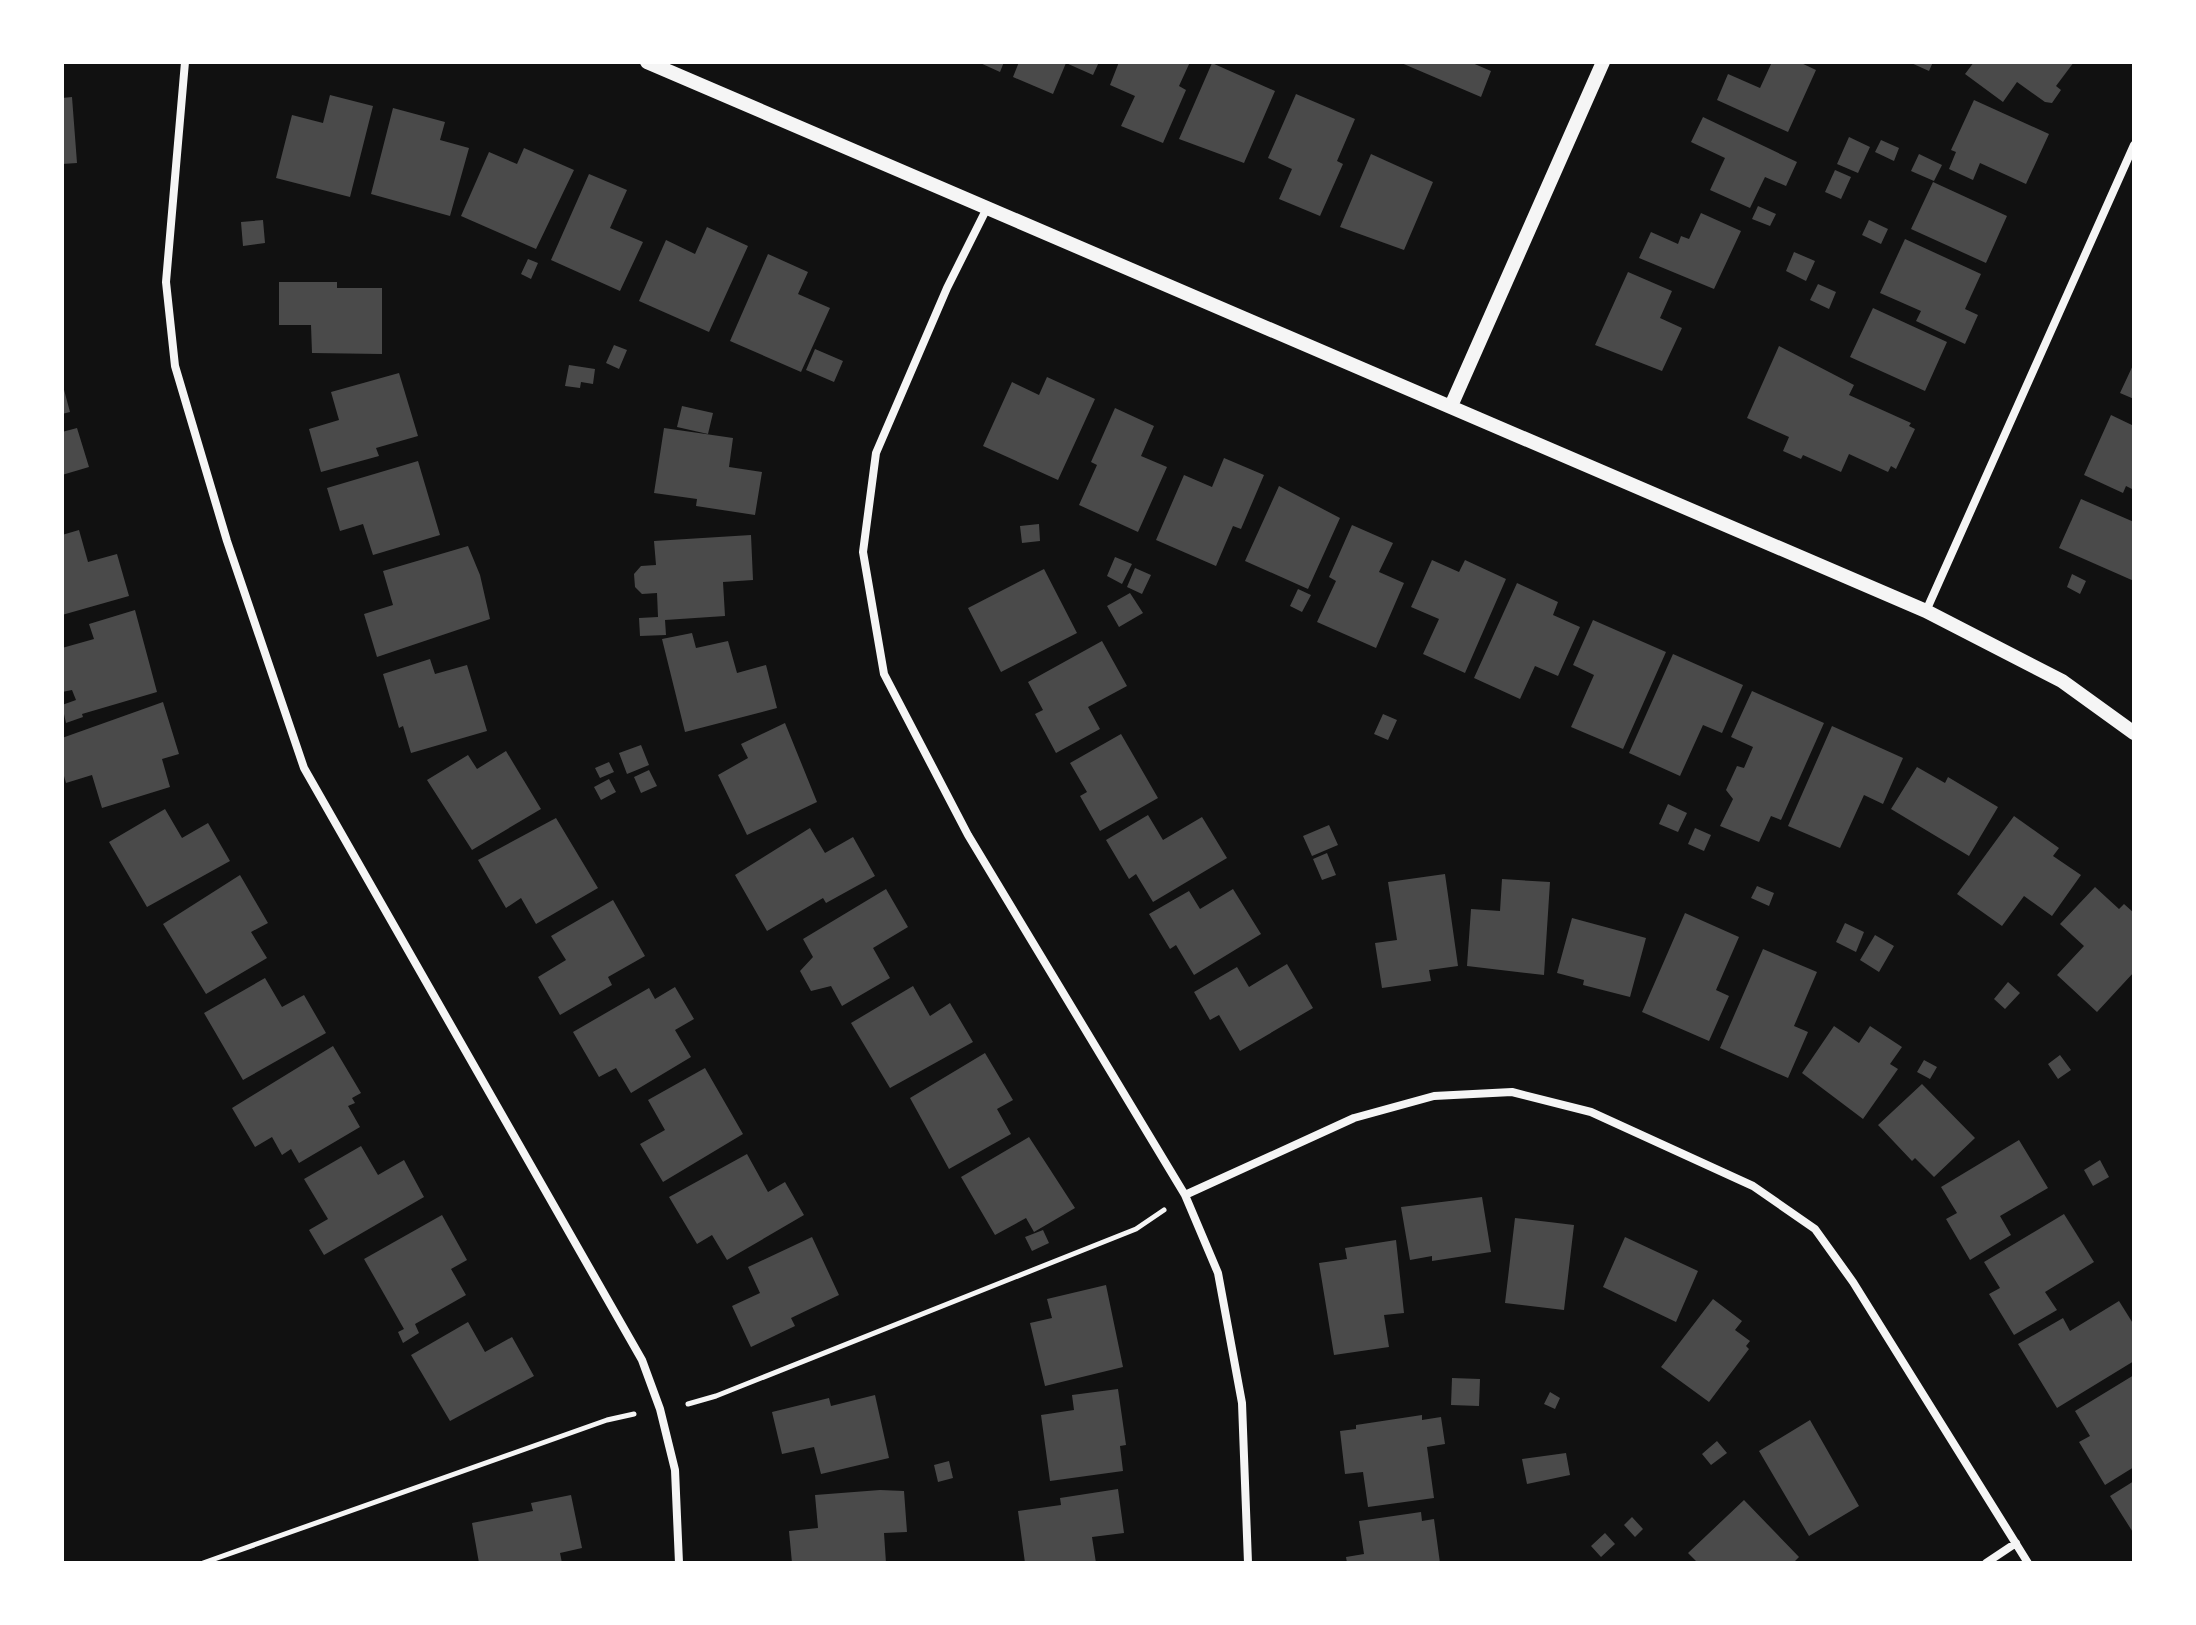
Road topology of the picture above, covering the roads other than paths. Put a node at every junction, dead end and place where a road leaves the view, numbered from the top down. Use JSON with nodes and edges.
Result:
{"nodes":[{"id":1,"x":185,"y":62,"type":"edge"},
{"id":2,"x":647,"y":62,"type":"edge"},
{"id":3,"x":1603,"y":62,"type":"edge"},
{"id":4,"x":2134,"y":145,"type":"edge"},
{"id":5,"x":986,"y":210,"type":"junction"},
{"id":6,"x":1451,"y":406,"type":"junction"},
{"id":7,"x":1926,"y":611,"type":"junction"},
{"id":8,"x":2134,"y":733,"type":"edge"},
{"id":9,"x":1185,"y":1195,"type":"junction"},
{"id":10,"x":2016,"y":1543,"type":"junction"},
{"id":11,"x":679,"y":1563,"type":"edge"},
{"id":12,"x":1248,"y":1563,"type":"edge"},
{"id":13,"x":1986,"y":1563,"type":"edge"},
{"id":14,"x":2028,"y":1563,"type":"edge"}],
"edges":[{"from":1,"to":11,"type":"street"},
{"from":2,"to":5,"type":"street"},
{"from":3,"to":6,"type":"street"},
{"from":4,"to":7,"type":"street"},
{"from":5,"to":6,"type":"street"},
{"from":5,"to":9,"type":"street"},
{"from":6,"to":7,"type":"street"},
{"from":7,"to":8,"type":"street"},
{"from":9,"to":10,"type":"street"},
{"from":9,"to":12,"type":"street"},
{"from":10,"to":13,"type":"street"},
{"from":10,"to":14,"type":"street"}]}
